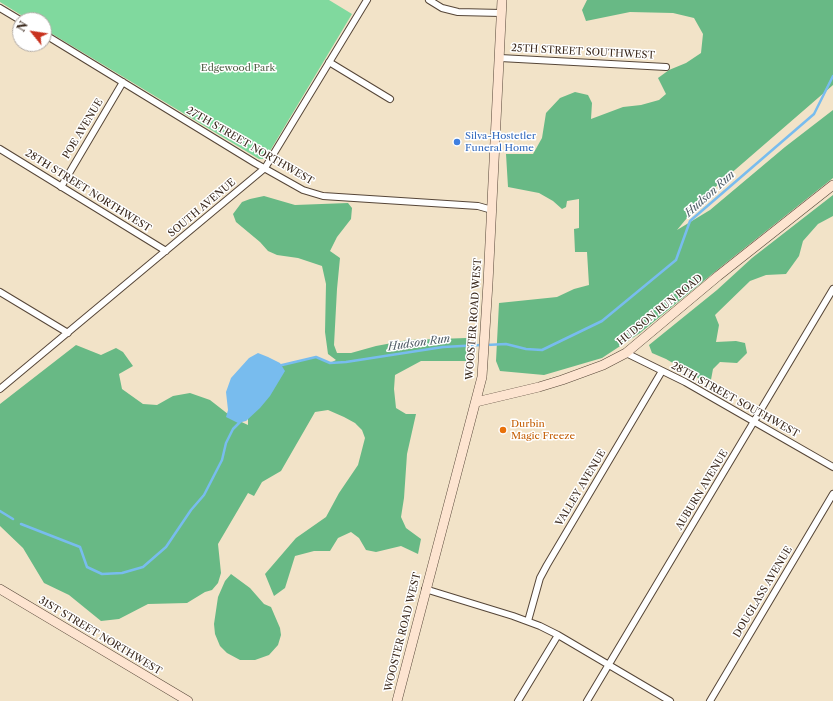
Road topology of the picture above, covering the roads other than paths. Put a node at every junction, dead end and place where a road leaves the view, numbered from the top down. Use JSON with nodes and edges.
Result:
{"nodes":[{"id":1,"x":367,"y":0,"type":"edge"},
{"id":2,"x":428,"y":0,"type":"edge"},
{"id":3,"x":502,"y":0,"type":"edge"},
{"id":4,"x":0,"y":8,"type":"edge"},
{"id":5,"x":502,"y":13,"type":"junction"},
{"id":6,"x":12,"y":15,"type":"edge"},
{"id":7,"x":52,"y":39,"type":"edge"},
{"id":8,"x":500,"y":58,"type":"junction"},
{"id":9,"x":329,"y":62,"type":"junction"},
{"id":10,"x":666,"y":66,"type":"dead end"},
{"id":11,"x":123,"y":82,"type":"junction"},
{"id":12,"x":390,"y":99,"type":"dead end"},
{"id":13,"x":0,"y":149,"type":"edge"},
{"id":14,"x":265,"y":168,"type":"junction"},
{"id":15,"x":833,"y":185,"type":"edge"},
{"id":16,"x":61,"y":187,"type":"junction"},
{"id":17,"x":492,"y":210,"type":"junction"},
{"id":18,"x":166,"y":251,"type":"junction"},
{"id":19,"x":833,"y":289,"type":"edge"},
{"id":20,"x":0,"y":292,"type":"edge"},
{"id":21,"x":68,"y":333,"type":"junction"},
{"id":22,"x":626,"y":353,"type":"junction"},
{"id":23,"x":662,"y":371,"type":"junction"},
{"id":24,"x":0,"y":390,"type":"edge"},
{"id":25,"x":476,"y":402,"type":"junction"},
{"id":26,"x":754,"y":422,"type":"junction"},
{"id":27,"x":833,"y":467,"type":"edge"},
{"id":28,"x":833,"y":494,"type":"edge"},
{"id":29,"x":0,"y":589,"type":"edge"},
{"id":30,"x":426,"y":589,"type":"junction"},
{"id":31,"x":528,"y":621,"type":"junction"},
{"id":32,"x":558,"y":635,"type":"junction"},
{"id":33,"x":609,"y":665,"type":"junction"},
{"id":34,"x":188,"y":701,"type":"edge"},
{"id":35,"x":397,"y":701,"type":"edge"},
{"id":36,"x":518,"y":701,"type":"edge"},
{"id":37,"x":588,"y":701,"type":"edge"},
{"id":38,"x":670,"y":701,"type":"edge"},
{"id":39,"x":710,"y":701,"type":"edge"}],
"edges":[{"from":1,"to":9,"type":"street","name":"SOUTH AVENUE"},
{"from":2,"to":5,"type":"street"},
{"from":3,"to":5,"type":"main road","name":"WOOSTER ROAD WEST"},
{"from":4,"to":6,"type":"street"},
{"from":5,"to":8,"type":"main road","name":"WOOSTER ROAD WEST"},
{"from":7,"to":11,"type":"street","name":"27TH STREET NORTHWEST"},
{"from":8,"to":10,"type":"street","name":"25TH STREET SOUTHWEST"},
{"from":8,"to":17,"type":"main road","name":"WOOSTER ROAD WEST"},
{"from":9,"to":12,"type":"street"},
{"from":9,"to":14,"type":"street","name":"SOUTH AVENUE"},
{"from":11,"to":14,"type":"street","name":"27TH STREET NORTHWEST"},
{"from":11,"to":16,"type":"street","name":"POE AVENUE"},
{"from":13,"to":16,"type":"street","name":"28TH STREET NORTHWEST"},
{"from":14,"to":17,"type":"street","name":"27TH STREET NORTHWEST"},
{"from":14,"to":18,"type":"street","name":"SOUTH AVENUE"},
{"from":15,"to":22,"type":"main road","name":"HUDSON RUN ROAD"},
{"from":16,"to":18,"type":"street","name":"28TH STREET NORTHWEST"},
{"from":17,"to":25,"type":"main road","name":"WOOSTER ROAD WEST"},
{"from":18,"to":21,"type":"street","name":"SOUTH AVENUE"},
{"from":19,"to":26,"type":"street","name":"AUBURN AVENUE"},
{"from":20,"to":21,"type":"street"},
{"from":21,"to":24,"type":"street","name":"SOUTH AVENUE"},
{"from":22,"to":23,"type":"street","name":"28TH STREET SOUTHWEST"},
{"from":22,"to":25,"type":"main road","name":"HUDSON RUN ROAD"},
{"from":23,"to":26,"type":"street","name":"28TH STREET SOUTHWEST"},
{"from":23,"to":31,"type":"street","name":"VALLEY AVENUE"},
{"from":25,"to":30,"type":"main road","name":"WOOSTER ROAD WEST"},
{"from":26,"to":27,"type":"street","name":"28TH STREET SOUTHWEST"},
{"from":26,"to":33,"type":"street","name":"AUBURN AVENUE"},
{"from":28,"to":39,"type":"street","name":"DOUGLASS AVENUE"},
{"from":29,"to":34,"type":"main road","name":"31ST STREET NORTHWEST"},
{"from":30,"to":31,"type":"street"},
{"from":30,"to":35,"type":"main road","name":"WOOSTER ROAD WEST"},
{"from":31,"to":32,"type":"street"},
{"from":32,"to":33,"type":"street"},
{"from":32,"to":36,"type":"street"},
{"from":33,"to":37,"type":"street","name":"AUBURN AVENUE"},
{"from":33,"to":38,"type":"street"}]}
